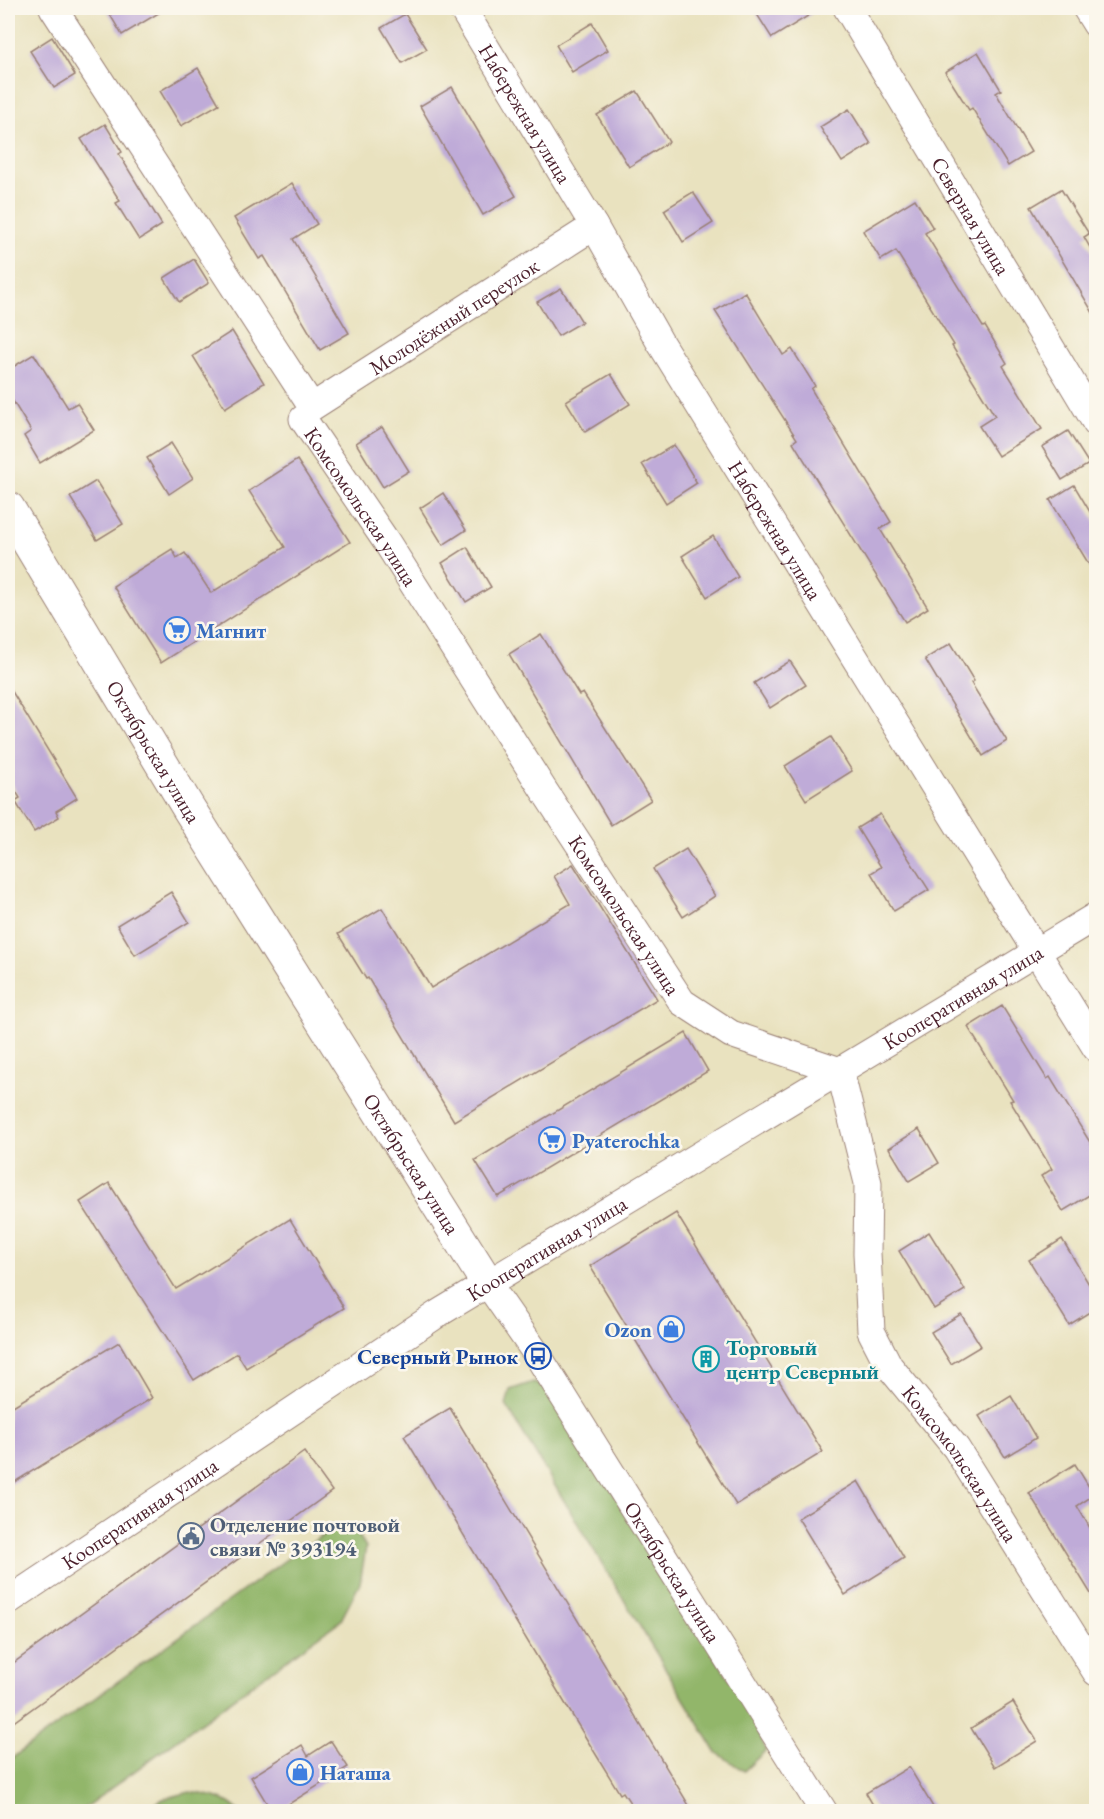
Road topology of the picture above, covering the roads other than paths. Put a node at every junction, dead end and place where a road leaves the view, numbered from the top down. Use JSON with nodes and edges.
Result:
{"nodes":[{"id":1,"x":53,"y":8,"type":"edge"},
{"id":2,"x":462,"y":8,"type":"edge"},
{"id":3,"x":847,"y":8,"type":"edge"},
{"id":4,"x":1086,"y":8,"type":"edge"},
{"id":5,"x":1096,"y":24,"type":"edge"},
{"id":6,"x":594,"y":226,"type":"junction"},
{"id":7,"x":307,"y":413,"type":"junction"},
{"id":8,"x":1096,"y":423,"type":"edge"},
{"id":9,"x":8,"y":508,"type":"edge"},
{"id":10,"x":1096,"y":916,"type":"edge"},
{"id":11,"x":1037,"y":951,"type":"junction"},
{"id":12,"x":1096,"y":1048,"type":"edge"},
{"id":13,"x":840,"y":1071,"type":"junction"},
{"id":14,"x":488,"y":1284,"type":"junction"},
{"id":15,"x":8,"y":1601,"type":"edge"},
{"id":16,"x":1096,"y":1672,"type":"edge"},
{"id":17,"x":824,"y":1812,"type":"edge"}],
"edges":[{"from":1,"to":7,"type":"street","name":"Комсомольская улица"},
{"from":2,"to":6,"type":"street","name":"Набережная улица"},
{"from":3,"to":8,"type":"street","name":"Северная улица"},
{"from":4,"to":5,"type":"street"},
{"from":6,"to":7,"type":"street","name":"Молодёжный переулок"},
{"from":6,"to":11,"type":"street","name":"Набережная улица"},
{"from":7,"to":13,"type":"street","name":"Комсомольская улица"},
{"from":9,"to":14,"type":"street","name":"Октябрьская улица"},
{"from":10,"to":11,"type":"street","name":"Кооперативная улица"},
{"from":11,"to":12,"type":"street","name":"Набережная улица"},
{"from":11,"to":13,"type":"street","name":"Кооперативная улица"},
{"from":13,"to":14,"type":"street","name":"Кооперативная улица"},
{"from":13,"to":16,"type":"street","name":"Комсомольская улица"},
{"from":14,"to":15,"type":"street","name":"Кооперативная улица"},
{"from":14,"to":17,"type":"street","name":"Октябрьская улица"}]}
